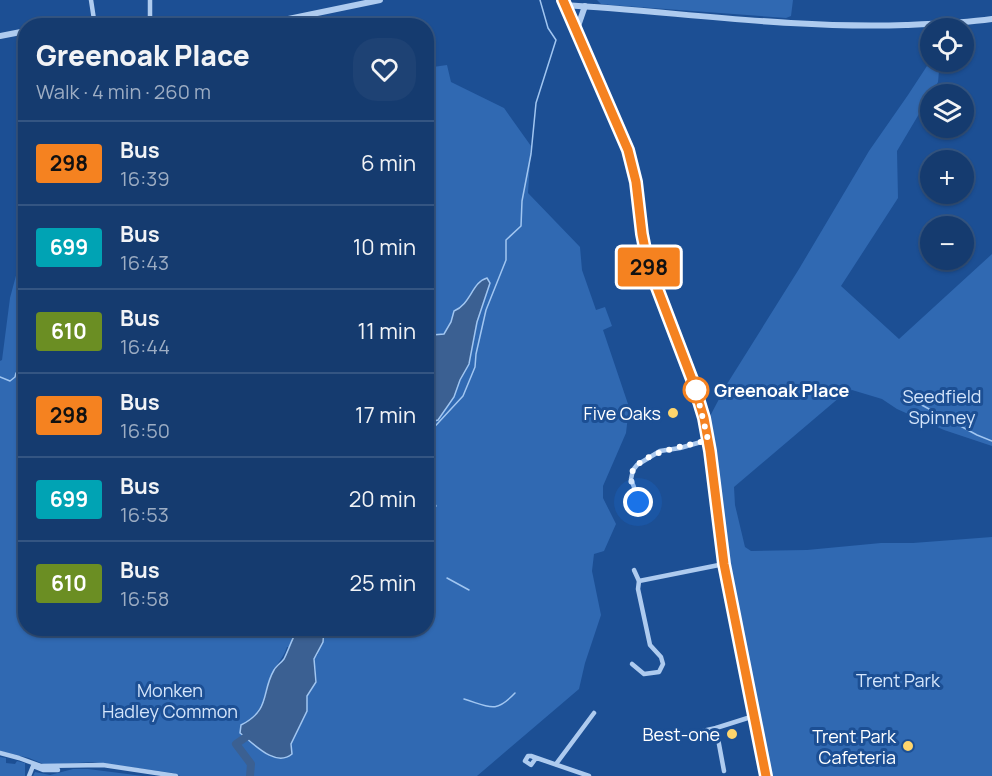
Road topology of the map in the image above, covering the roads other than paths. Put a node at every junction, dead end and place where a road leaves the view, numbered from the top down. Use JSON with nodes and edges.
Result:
{"nodes":[{"id":1,"x":91,"y":0,"type":"edge"},
{"id":2,"x":150,"y":0,"type":"edge"},
{"id":3,"x":380,"y":0,"type":"edge"},
{"id":4,"x":564,"y":2,"type":"edge"},
{"id":5,"x":585,"y":6,"type":"junction"},
{"id":6,"x":94,"y":18,"type":"edge"},
{"id":7,"x":150,"y":18,"type":"edge"},
{"id":8,"x":293,"y":18,"type":"edge"},
{"id":9,"x":992,"y":19,"type":"edge"},
{"id":10,"x":577,"y":29,"type":"junction"},
{"id":11,"x":18,"y":33,"type":"edge"},
{"id":12,"x":0,"y":36,"type":"edge"},
{"id":13,"x":708,"y":440,"type":"junction"},
{"id":14,"x":658,"y":444,"type":"dead end"},
{"id":15,"x":660,"y":451,"type":"junction"},
{"id":16,"x":642,"y":509,"type":"dead end"},
{"id":17,"x":724,"y":564,"type":"junction"},
{"id":18,"x":634,"y":570,"type":"dead end"},
{"id":19,"x":639,"y":582,"type":"junction"},
{"id":20,"x":632,"y":664,"type":"dead end"},
{"id":21,"x":641,"y":673,"type":"junction"},
{"id":22,"x":635,"y":680,"type":"dead end"},
{"id":23,"x":594,"y":713,"type":"dead end"},
{"id":24,"x":754,"y":716,"type":"junction"},
{"id":25,"x":716,"y":728,"type":"junction"},
{"id":26,"x":667,"y":739,"type":"dead end"},
{"id":27,"x":0,"y":753,"type":"edge"},
{"id":28,"x":536,"y":758,"type":"dead end"},
{"id":29,"x":556,"y":764,"type":"junction"},
{"id":30,"x":75,"y":765,"type":"junction"},
{"id":31,"x":724,"y":771,"type":"dead end"},
{"id":32,"x":29,"y":776,"type":"edge"},
{"id":33,"x":176,"y":776,"type":"edge"},
{"id":34,"x":589,"y":776,"type":"edge"},
{"id":35,"x":766,"y":776,"type":"edge"}],
"edges":[{"from":1,"to":6,"type":"street"},
{"from":2,"to":7,"type":"street"},
{"from":3,"to":8,"type":"street"},
{"from":4,"to":5,"type":"street"},
{"from":4,"to":10,"type":"main road"},
{"from":5,"to":9,"type":"street"},
{"from":5,"to":10,"type":"street"},
{"from":10,"to":13,"type":"main road"},
{"from":11,"to":12,"type":"street"},
{"from":13,"to":15,"type":"street"},
{"from":13,"to":17,"type":"main road"},
{"from":14,"to":15,"type":"street"},
{"from":15,"to":16,"type":"street"},
{"from":17,"to":19,"type":"street"},
{"from":17,"to":24,"type":"main road"},
{"from":18,"to":19,"type":"street"},
{"from":19,"to":21,"type":"street"},
{"from":20,"to":21,"type":"street"},
{"from":21,"to":22,"type":"street"},
{"from":23,"to":29,"type":"street"},
{"from":24,"to":25,"type":"street"},
{"from":24,"to":35,"type":"main road"},
{"from":25,"to":26,"type":"street"},
{"from":25,"to":31,"type":"street"},
{"from":27,"to":30,"type":"street"},
{"from":28,"to":29,"type":"street"},
{"from":29,"to":34,"type":"street"},
{"from":30,"to":32,"type":"street"},
{"from":30,"to":33,"type":"street"}]}
